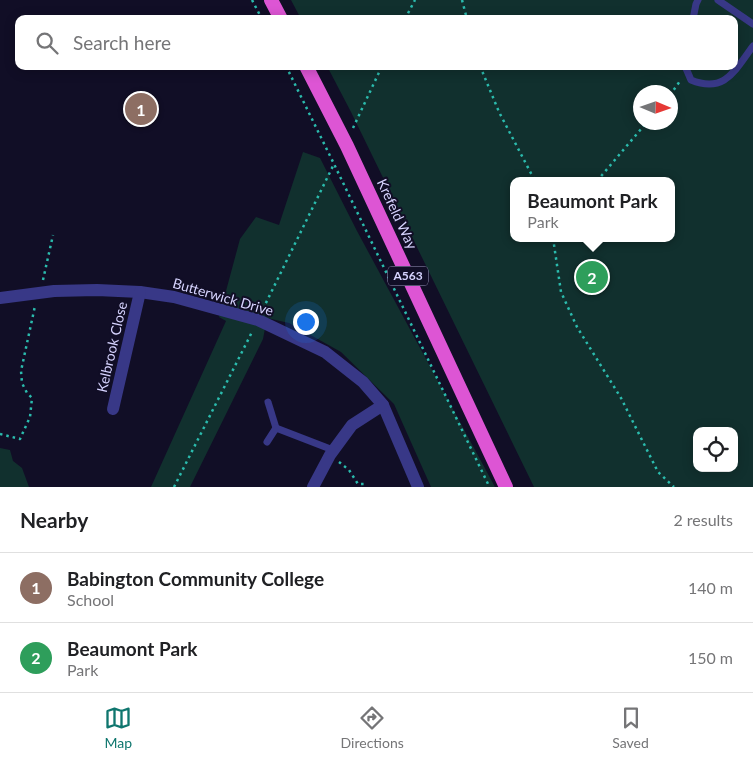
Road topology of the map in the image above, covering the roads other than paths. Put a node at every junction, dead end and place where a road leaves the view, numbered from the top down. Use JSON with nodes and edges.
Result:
{"nodes":[{"id":1,"x":272,"y":0,"type":"edge"},
{"id":2,"x":698,"y":0,"type":"edge"},
{"id":3,"x":718,"y":0,"type":"edge"},
{"id":4,"x":279,"y":15,"type":"edge"},
{"id":5,"x":694,"y":15,"type":"edge"},
{"id":6,"x":753,"y":24,"type":"edge"},
{"id":7,"x":753,"y":46,"type":"edge"},
{"id":8,"x":738,"y":66,"type":"edge"},
{"id":9,"x":308,"y":70,"type":"edge"},
{"id":10,"x":686,"y":70,"type":"edge"},
{"id":11,"x":735,"y":70,"type":"edge"},
{"id":12,"x":140,"y":292,"type":"junction"},
{"id":13,"x":0,"y":298,"type":"edge"},
{"id":14,"x":268,"y":402,"type":"dead end"},
{"id":15,"x":382,"y":405,"type":"junction"},
{"id":16,"x":113,"y":409,"type":"dead end"},
{"id":17,"x":276,"y":428,"type":"junction"},
{"id":18,"x":267,"y":442,"type":"dead end"},
{"id":19,"x":332,"y":452,"type":"junction"},
{"id":20,"x":314,"y":487,"type":"edge"},
{"id":21,"x":418,"y":487,"type":"edge"},
{"id":22,"x":506,"y":487,"type":"edge"}],
"edges":[{"from":1,"to":4,"type":"highway"},
{"from":2,"to":5,"type":"lane"},
{"from":3,"to":6,"type":"lane"},
{"from":7,"to":8,"type":"lane"},
{"from":9,"to":22,"type":"highway","name":"Krefeld Way","number":"A563"},
{"from":10,"to":11,"type":"lane"},
{"from":12,"to":13,"type":"street","name":"Butterwick Drive"},
{"from":12,"to":15,"type":"street","name":"Butterwick Drive"},
{"from":12,"to":16,"type":"street","name":"Kelbrook Close"},
{"from":14,"to":17,"type":"lane"},
{"from":15,"to":19,"type":"street"},
{"from":15,"to":21,"type":"street","name":"Butterwick Drive"},
{"from":17,"to":18,"type":"lane"},
{"from":17,"to":19,"type":"lane"},
{"from":19,"to":20,"type":"street"}]}
